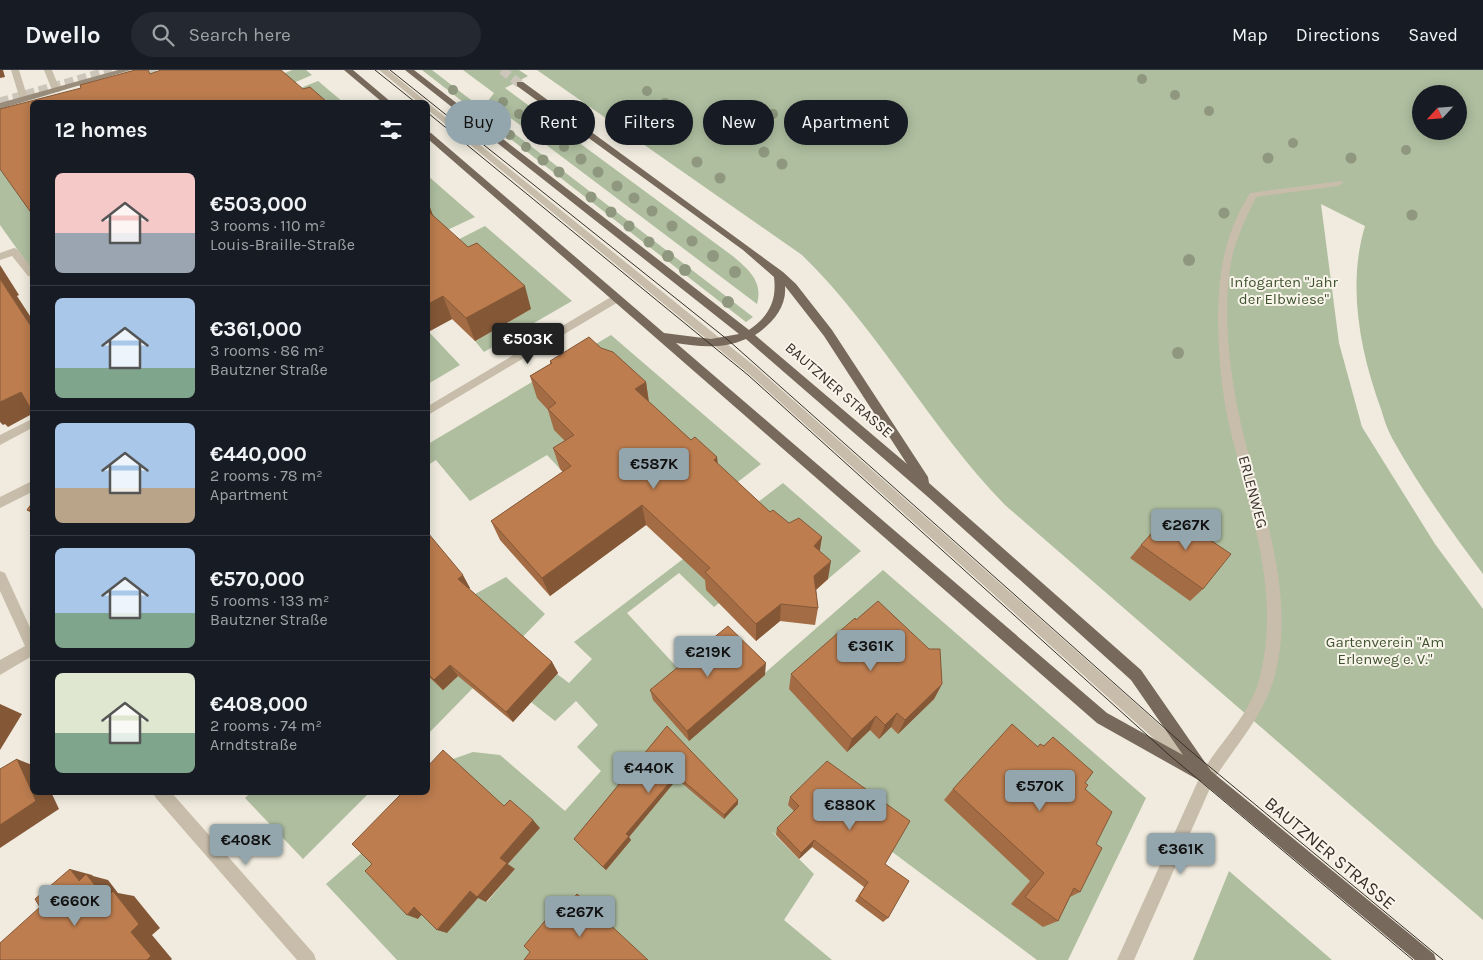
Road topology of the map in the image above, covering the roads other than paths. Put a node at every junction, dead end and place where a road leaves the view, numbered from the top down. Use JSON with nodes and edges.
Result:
{"nodes":[{"id":1,"x":15,"y":70,"type":"edge"},
{"id":2,"x":48,"y":70,"type":"edge"},
{"id":3,"x":127,"y":70,"type":"tunnel mouth"},
{"id":4,"x":348,"y":70,"type":"edge"},
{"id":5,"x":383,"y":70,"type":"edge"},
{"id":6,"x":409,"y":70,"type":"edge"},
{"id":7,"x":520,"y":84,"type":"tunnel mouth"},
{"id":8,"x":56,"y":90,"type":"junction"},
{"id":9,"x":24,"y":99,"type":"junction"},
{"id":10,"x":385,"y":100,"type":"edge"},
{"id":11,"x":420,"y":100,"type":"edge"},
{"id":12,"x":0,"y":106,"type":"edge"},
{"id":13,"x":430,"y":108,"type":"edge"},
{"id":14,"x":430,"y":137,"type":"edge"},
{"id":15,"x":1338,"y":184,"type":"dead end"},
{"id":16,"x":0,"y":257,"type":"edge"},
{"id":17,"x":30,"y":271,"type":"edge"},
{"id":18,"x":779,"y":274,"type":"junction"},
{"id":19,"x":616,"y":298,"type":"junction"},
{"id":20,"x":747,"y":334,"type":"junction"},
{"id":21,"x":663,"y":337,"type":"junction"},
{"id":22,"x":718,"y":342,"type":"junction"},
{"id":23,"x":430,"y":410,"type":"edge"},
{"id":24,"x":30,"y":425,"type":"edge"},
{"id":25,"x":0,"y":440,"type":"edge"},
{"id":26,"x":30,"y":487,"type":"edge"},
{"id":27,"x":932,"y":493,"type":"junction"},
{"id":28,"x":0,"y":503,"type":"edge"},
{"id":29,"x":0,"y":577,"type":"edge"},
{"id":30,"x":30,"y":644,"type":"edge"},
{"id":31,"x":30,"y":649,"type":"edge"},
{"id":32,"x":0,"y":668,"type":"edge"},
{"id":33,"x":1207,"y":777,"type":"junction"},
{"id":34,"x":163,"y":795,"type":"edge"},
{"id":35,"x":308,"y":960,"type":"edge"},
{"id":36,"x":1125,"y":960,"type":"edge"},
{"id":37,"x":1428,"y":960,"type":"edge"}],
"edges":[{"from":1,"to":9,"type":"street"},
{"from":2,"to":8,"type":"street"},
{"from":3,"to":8,"type":"main road"},
{"from":4,"to":10,"type":"main road"},
{"from":5,"to":11,"type":"street"},
{"from":6,"to":20,"type":"main road","name":"BAUTZNER STRASSE"},
{"from":7,"to":18,"type":"main road"},
{"from":8,"to":9,"type":"main road"},
{"from":9,"to":12,"type":"main road"},
{"from":13,"to":22,"type":"street"},
{"from":14,"to":19,"type":"main road","name":"BAUTZNER STRASSE"},
{"from":15,"to":33,"type":"street","name":"ERLENWEG"},
{"from":16,"to":17,"type":"street"},
{"from":18,"to":20,"type":"main road"},
{"from":18,"to":27,"type":"main road"},
{"from":19,"to":21,"type":"main road","name":"BAUTZNER STRASSE"},
{"from":19,"to":23,"type":"street"},
{"from":20,"to":22,"type":"main road"},
{"from":20,"to":27,"type":"main road","name":"BAUTZNER STRASSE"},
{"from":21,"to":22,"type":"main road"},
{"from":21,"to":33,"type":"main road","name":"BAUTZNER STRASSE"},
{"from":22,"to":33,"type":"street"},
{"from":24,"to":25,"type":"street"},
{"from":26,"to":28,"type":"street"},
{"from":27,"to":33,"type":"main road","name":"BAUTZNER STRASSE"},
{"from":29,"to":30,"type":"street"},
{"from":31,"to":32,"type":"street"},
{"from":33,"to":36,"type":"street","name":"ERLENWEG"},
{"from":33,"to":37,"type":"main road","name":"BAUTZNER STRASSE"},
{"from":34,"to":35,"type":"street"}]}
